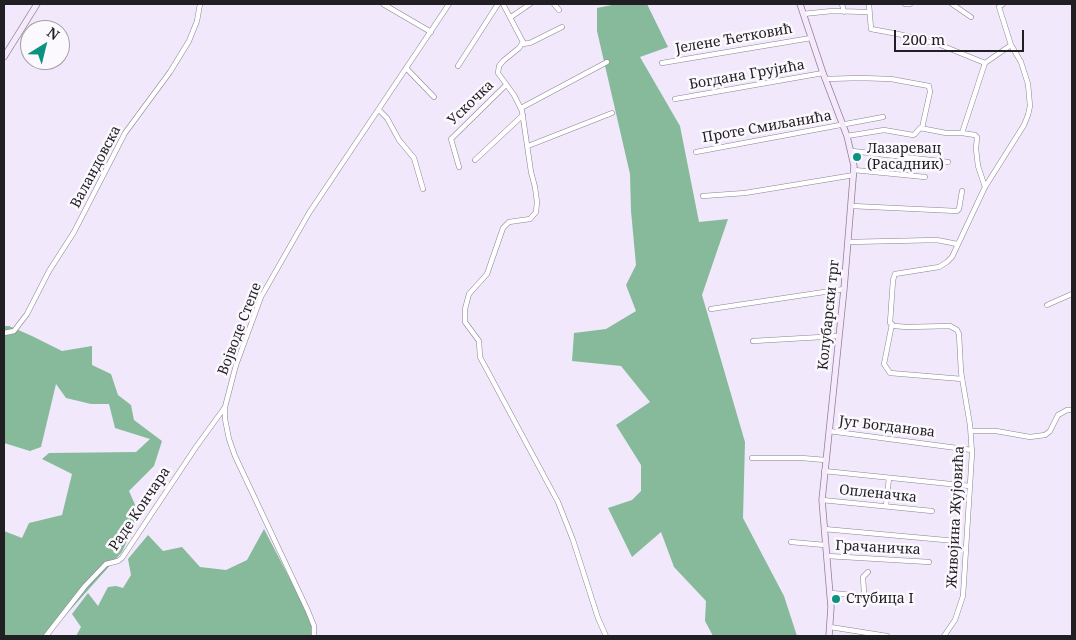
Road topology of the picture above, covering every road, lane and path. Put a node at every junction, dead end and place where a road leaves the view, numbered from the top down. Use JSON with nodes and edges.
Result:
{"nodes":[{"id":1,"x":38,"y":4,"type":"edge"},
{"id":2,"x":200,"y":4,"type":"edge"},
{"id":3,"x":383,"y":4,"type":"edge"},
{"id":4,"x":449,"y":4,"type":"edge"},
{"id":5,"x":498,"y":4,"type":"edge"},
{"id":6,"x":503,"y":4,"type":"edge"},
{"id":7,"x":530,"y":4,"type":"edge"},
{"id":8,"x":554,"y":4,"type":"edge"},
{"id":9,"x":800,"y":4,"type":"edge"},
{"id":10,"x":842,"y":4,"type":"edge"},
{"id":11,"x":869,"y":4,"type":"edge"},
{"id":12,"x":906,"y":4,"type":"edge"},
{"id":13,"x":910,"y":4,"type":"edge"},
{"id":14,"x":952,"y":4,"type":"edge"},
{"id":15,"x":1004,"y":4,"type":"edge"},
{"id":16,"x":560,"y":10,"type":"dead end"},
{"id":17,"x":844,"y":12,"type":"junction"},
{"id":18,"x":868,"y":12,"type":"junction"},
{"id":19,"x":803,"y":14,"type":"junction"},
{"id":20,"x":511,"y":17,"type":"junction"},
{"id":21,"x":970,"y":17,"type":"dead end"},
{"id":22,"x":562,"y":26,"type":"dead end"},
{"id":23,"x":431,"y":32,"type":"junction"},
{"id":24,"x":811,"y":38,"type":"junction"},
{"id":25,"x":522,"y":44,"type":"junction"},
{"id":26,"x":1012,"y":45,"type":"junction"},
{"id":27,"x":6,"y":47,"type":"edge"},
{"id":28,"x":4,"y":57,"type":"edge"},
{"id":29,"x":607,"y":62,"type":"dead end"},
{"id":30,"x":662,"y":63,"type":"dead end"},
{"id":31,"x":985,"y":63,"type":"junction"},
{"id":32,"x":458,"y":66,"type":"dead end"},
{"id":33,"x":406,"y":68,"type":"junction"},
{"id":34,"x":824,"y":76,"type":"junction"},
{"id":35,"x":506,"y":85,"type":"junction"},
{"id":36,"x":434,"y":97,"type":"dead end"},
{"id":37,"x":674,"y":99,"type":"dead end"},
{"id":38,"x":520,"y":108,"type":"junction"},
{"id":39,"x":379,"y":110,"type":"junction"},
{"id":40,"x":612,"y":113,"type":"dead end"},
{"id":41,"x":523,"y":115,"type":"junction"},
{"id":42,"x":883,"y":117,"type":"dead end"},
{"id":43,"x":842,"y":124,"type":"junction"},
{"id":44,"x":922,"y":128,"type":"junction"},
{"id":45,"x":962,"y":134,"type":"junction"},
{"id":46,"x":847,"y":136,"type":"junction"},
{"id":47,"x":528,"y":146,"type":"junction"},
{"id":48,"x":852,"y":151,"type":"junction"},
{"id":49,"x":696,"y":152,"type":"dead end"},
{"id":50,"x":475,"y":160,"type":"dead end"},
{"id":51,"x":948,"y":162,"type":"dead end"},
{"id":52,"x":459,"y":167,"type":"dead end"},
{"id":53,"x":854,"y":172,"type":"junction"},
{"id":54,"x":925,"y":177,"type":"dead end"},
{"id":55,"x":985,"y":187,"type":"junction"},
{"id":56,"x":423,"y":189,"type":"dead end"},
{"id":57,"x":962,"y":191,"type":"dead end"},
{"id":58,"x":703,"y":196,"type":"dead end"},
{"id":59,"x":852,"y":206,"type":"junction"},
{"id":60,"x":849,"y":242,"type":"junction"},
{"id":61,"x":957,"y":244,"type":"junction"},
{"id":62,"x":844,"y":289,"type":"junction"},
{"id":63,"x":1072,"y":294,"type":"edge"},
{"id":64,"x":1047,"y":304,"type":"dead end"},
{"id":65,"x":711,"y":309,"type":"dead end"},
{"id":66,"x":892,"y":324,"type":"junction"},
{"id":67,"x":4,"y":333,"type":"edge"},
{"id":68,"x":839,"y":336,"type":"junction"},
{"id":69,"x":753,"y":341,"type":"dead end"},
{"id":70,"x":962,"y":379,"type":"junction"},
{"id":71,"x":225,"y":407,"type":"junction"},
{"id":72,"x":1072,"y":410,"type":"edge"},
{"id":73,"x":971,"y":430,"type":"junction"},
{"id":74,"x":829,"y":431,"type":"junction"},
{"id":75,"x":972,"y":450,"type":"junction"},
{"id":76,"x":752,"y":458,"type":"dead end"},
{"id":77,"x":826,"y":460,"type":"junction"},
{"id":78,"x":824,"y":471,"type":"junction"},
{"id":79,"x":889,"y":478,"type":"junction"},
{"id":80,"x":970,"y":486,"type":"junction"},
{"id":81,"x":822,"y":500,"type":"junction"},
{"id":82,"x":886,"y":506,"type":"junction"},
{"id":83,"x":932,"y":512,"type":"dead end"},
{"id":84,"x":824,"y":529,"type":"junction"},
{"id":85,"x":956,"y":541,"type":"dead end"},
{"id":86,"x":791,"y":542,"type":"dead end"},
{"id":87,"x":825,"y":545,"type":"junction"},
{"id":88,"x":827,"y":556,"type":"junction"},
{"id":89,"x":929,"y":562,"type":"dead end"},
{"id":90,"x":868,"y":572,"type":"dead end"},
{"id":91,"x":831,"y":593,"type":"junction"},
{"id":92,"x":830,"y":627,"type":"junction"},
{"id":93,"x":46,"y":636,"type":"edge"},
{"id":94,"x":314,"y":636,"type":"edge"},
{"id":95,"x":606,"y":636,"type":"edge"},
{"id":96,"x":829,"y":636,"type":"edge"},
{"id":97,"x":887,"y":636,"type":"edge"},
{"id":98,"x":944,"y":636,"type":"edge"}],
"edges":[{"from":1,"to":27,"type":"street"},
{"from":2,"to":67,"type":"street","name":"Валандовска"},
{"from":3,"to":23,"type":"street"},
{"from":4,"to":23,"type":"street","name":"Војводе Степе"},
{"from":5,"to":32,"type":"street"},
{"from":6,"to":20,"type":"street"},
{"from":7,"to":20,"type":"street"},
{"from":8,"to":16,"type":"street"},
{"from":9,"to":19,"type":"street","name":"Колубарски трг"},
{"from":10,"to":17,"type":"street"},
{"from":11,"to":18,"type":"street"},
{"from":12,"to":13,"type":"street"},
{"from":14,"to":21,"type":"street"},
{"from":15,"to":26,"type":"street"},
{"from":17,"to":18,"type":"street"},
{"from":17,"to":19,"type":"street"},
{"from":18,"to":31,"type":"street"},
{"from":19,"to":24,"type":"street","name":"Колубарски трг"},
{"from":20,"to":25,"type":"street"},
{"from":22,"to":25,"type":"street"},
{"from":23,"to":33,"type":"street","name":"Војводе Степе"},
{"from":24,"to":30,"type":"street","name":"Јелене Ћетковић"},
{"from":24,"to":34,"type":"street","name":"Колубарски трг"},
{"from":25,"to":35,"type":"street"},
{"from":26,"to":31,"type":"street"},
{"from":26,"to":55,"type":"street"},
{"from":27,"to":28,"type":"street"},
{"from":29,"to":38,"type":"street"},
{"from":31,"to":45,"type":"street"},
{"from":33,"to":36,"type":"street"},
{"from":33,"to":39,"type":"street","name":"Војводе Степе"},
{"from":34,"to":37,"type":"street","name":"Богдана Грујића"},
{"from":34,"to":43,"type":"street","name":"Колубарски трг"},
{"from":34,"to":44,"type":"street","name":"Богдана Грујића"},
{"from":35,"to":38,"type":"street"},
{"from":35,"to":52,"type":"street","name":"Ускочка"},
{"from":38,"to":41,"type":"street"},
{"from":39,"to":56,"type":"street"},
{"from":39,"to":71,"type":"street","name":"Војводе Степе"},
{"from":40,"to":47,"type":"street"},
{"from":41,"to":47,"type":"street"},
{"from":41,"to":50,"type":"street"},
{"from":42,"to":43,"type":"street","name":"Проте Смиљанића"},
{"from":43,"to":46,"type":"street","name":"Колубарски трг"},
{"from":43,"to":49,"type":"street","name":"Проте Смиљанића"},
{"from":44,"to":45,"type":"street"},
{"from":44,"to":46,"type":"street"},
{"from":45,"to":55,"type":"street"},
{"from":46,"to":48,"type":"street","name":"Колубарски трг"},
{"from":47,"to":95,"type":"street"},
{"from":48,"to":51,"type":"street"},
{"from":48,"to":53,"type":"street","name":"Колубарски трг"},
{"from":53,"to":54,"type":"street"},
{"from":53,"to":58,"type":"street"},
{"from":53,"to":59,"type":"street","name":"Колубарски трг"},
{"from":55,"to":61,"type":"street"},
{"from":57,"to":59,"type":"street"},
{"from":59,"to":60,"type":"street","name":"Колубарски трг"},
{"from":60,"to":61,"type":"street"},
{"from":60,"to":62,"type":"street","name":"Колубарски трг"},
{"from":61,"to":66,"type":"street"},
{"from":62,"to":65,"type":"street"},
{"from":62,"to":68,"type":"street","name":"Колубарски трг"},
{"from":63,"to":64,"type":"street"},
{"from":66,"to":70,"type":"street","name":"Живојина Жујовића"},
{"from":66,"to":70,"type":"street"},
{"from":68,"to":69,"type":"street"},
{"from":68,"to":74,"type":"street","name":"Колубарски трг"},
{"from":70,"to":73,"type":"street","name":"Живојина Жујовића"},
{"from":71,"to":93,"type":"street","name":"Раде Кончара"},
{"from":71,"to":94,"type":"street","name":"Војводе Степе"},
{"from":72,"to":73,"type":"street"},
{"from":73,"to":75,"type":"street","name":"Живојина Жујовића"},
{"from":74,"to":75,"type":"street","name":"Југ Богданова"},
{"from":74,"to":77,"type":"street","name":"Колубарски трг"},
{"from":75,"to":80,"type":"street","name":"Живојина Жујовића"},
{"from":76,"to":77,"type":"street"},
{"from":77,"to":78,"type":"street","name":"Колубарски трг"},
{"from":78,"to":79,"type":"street"},
{"from":78,"to":81,"type":"street","name":"Колубарски трг"},
{"from":79,"to":80,"type":"street"},
{"from":79,"to":82,"type":"street"},
{"from":80,"to":98,"type":"street","name":"Живојина Жујовића"},
{"from":81,"to":82,"type":"street","name":"Опленачка"},
{"from":81,"to":84,"type":"street","name":"Колубарски трг"},
{"from":82,"to":83,"type":"street","name":"Опленачка"},
{"from":84,"to":85,"type":"street"},
{"from":84,"to":87,"type":"street","name":"Колубарски трг"},
{"from":86,"to":87,"type":"street"},
{"from":87,"to":88,"type":"street","name":"Колубарски трг"},
{"from":88,"to":89,"type":"street","name":"Грачаничка"},
{"from":88,"to":91,"type":"street","name":"Колубарски трг"},
{"from":90,"to":91,"type":"street"},
{"from":91,"to":92,"type":"street","name":"Колубарски трг"},
{"from":92,"to":96,"type":"street","name":"Колубарски трг"},
{"from":92,"to":97,"type":"street"}]}
